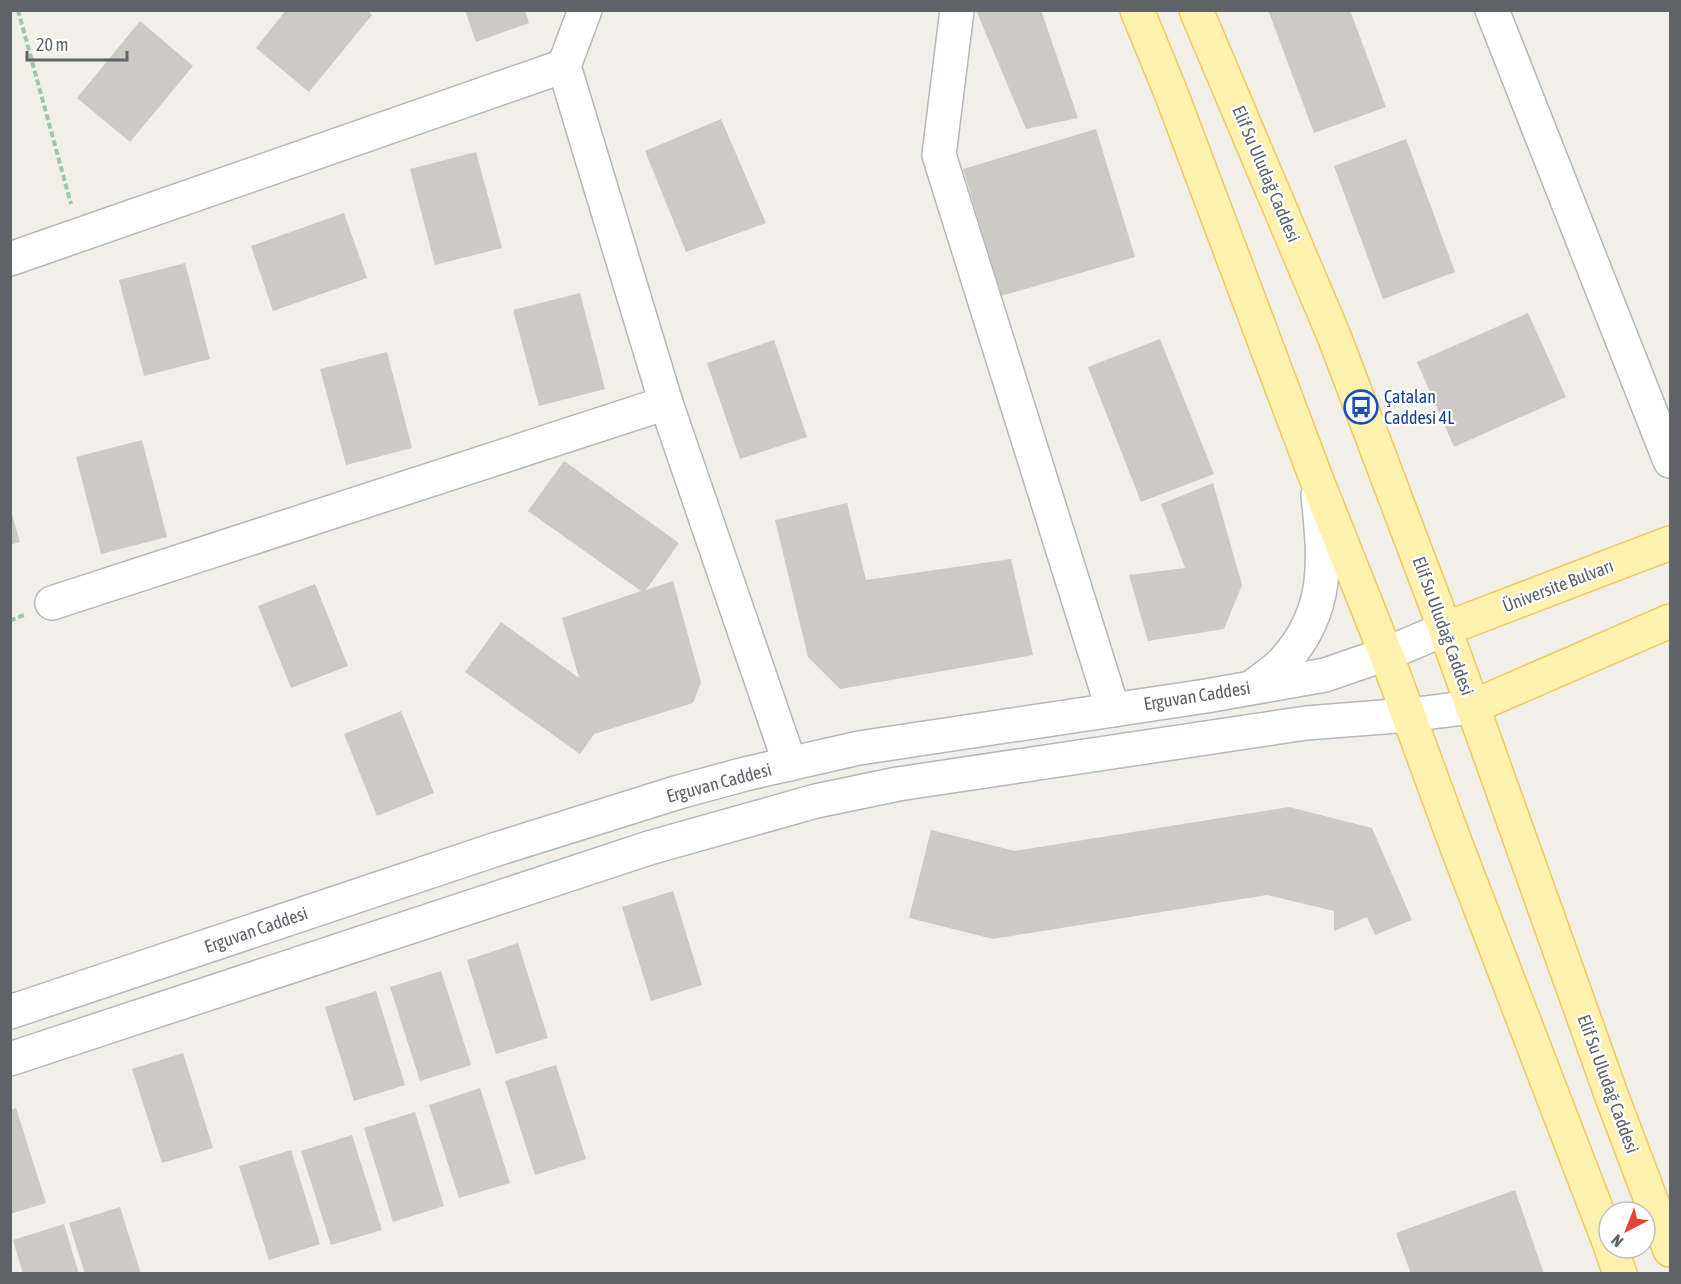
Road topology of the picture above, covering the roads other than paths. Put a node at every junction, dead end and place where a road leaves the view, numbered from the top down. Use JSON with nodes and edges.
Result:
{"nodes":[{"id":1,"x":585,"y":10,"type":"edge"},
{"id":2,"x":957,"y":10,"type":"edge"},
{"id":3,"x":1137,"y":10,"type":"edge"},
{"id":4,"x":1196,"y":10,"type":"edge"},
{"id":5,"x":1492,"y":10,"type":"edge"},
{"id":6,"x":564,"y":66,"type":"junction"},
{"id":7,"x":10,"y":259,"type":"edge"},
{"id":8,"x":666,"y":403,"type":"junction"},
{"id":9,"x":1671,"y":461,"type":"edge"},
{"id":10,"x":1316,"y":478,"type":"junction"},
{"id":11,"x":1671,"y":543,"type":"edge"},
{"id":12,"x":52,"y":603,"type":"dead end"},
{"id":13,"x":1671,"y":621,"type":"edge"},
{"id":14,"x":1445,"y":629,"type":"junction"},
{"id":15,"x":1386,"y":654,"type":"junction"},
{"id":16,"x":1252,"y":687,"type":"junction"},
{"id":17,"x":1473,"y":707,"type":"junction"},
{"id":18,"x":1113,"y":710,"type":"junction"},
{"id":19,"x":1409,"y":715,"type":"junction"},
{"id":20,"x":790,"y":764,"type":"junction"},
{"id":21,"x":10,"y":1012,"type":"edge"},
{"id":22,"x":10,"y":1059,"type":"edge"},
{"id":23,"x":1597,"y":1211,"type":"edge"},
{"id":24,"x":1671,"y":1250,"type":"edge"}],
"edges":[{"from":1,"to":6,"type":"street"},
{"from":2,"to":18,"type":"street"},
{"from":3,"to":10,"type":"main road"},
{"from":4,"to":14,"type":"main road","name":"Elif Su Uludağ Caddesi"},
{"from":5,"to":9,"type":"street"},
{"from":6,"to":7,"type":"street"},
{"from":6,"to":8,"type":"street"},
{"from":8,"to":12,"type":"street"},
{"from":8,"to":20,"type":"street"},
{"from":10,"to":15,"type":"main road"},
{"from":10,"to":16,"type":"street"},
{"from":11,"to":14,"type":"main road","name":"Üniversite Bulvarı"},
{"from":13,"to":17,"type":"main road"},
{"from":14,"to":15,"type":"street","name":"Erguvan Caddesi"},
{"from":14,"to":17,"type":"main road","name":"Elif Su Uludağ Caddesi"},
{"from":15,"to":16,"type":"street","name":"Erguvan Caddesi"},
{"from":15,"to":19,"type":"main road"},
{"from":16,"to":18,"type":"street","name":"Erguvan Caddesi"},
{"from":17,"to":19,"type":"street"},
{"from":17,"to":24,"type":"main road","name":"Elif Su Uludağ Caddesi"},
{"from":18,"to":20,"type":"street","name":"Erguvan Caddesi"},
{"from":19,"to":22,"type":"street"},
{"from":19,"to":23,"type":"main road"},
{"from":20,"to":21,"type":"street","name":"Erguvan Caddesi"}]}
